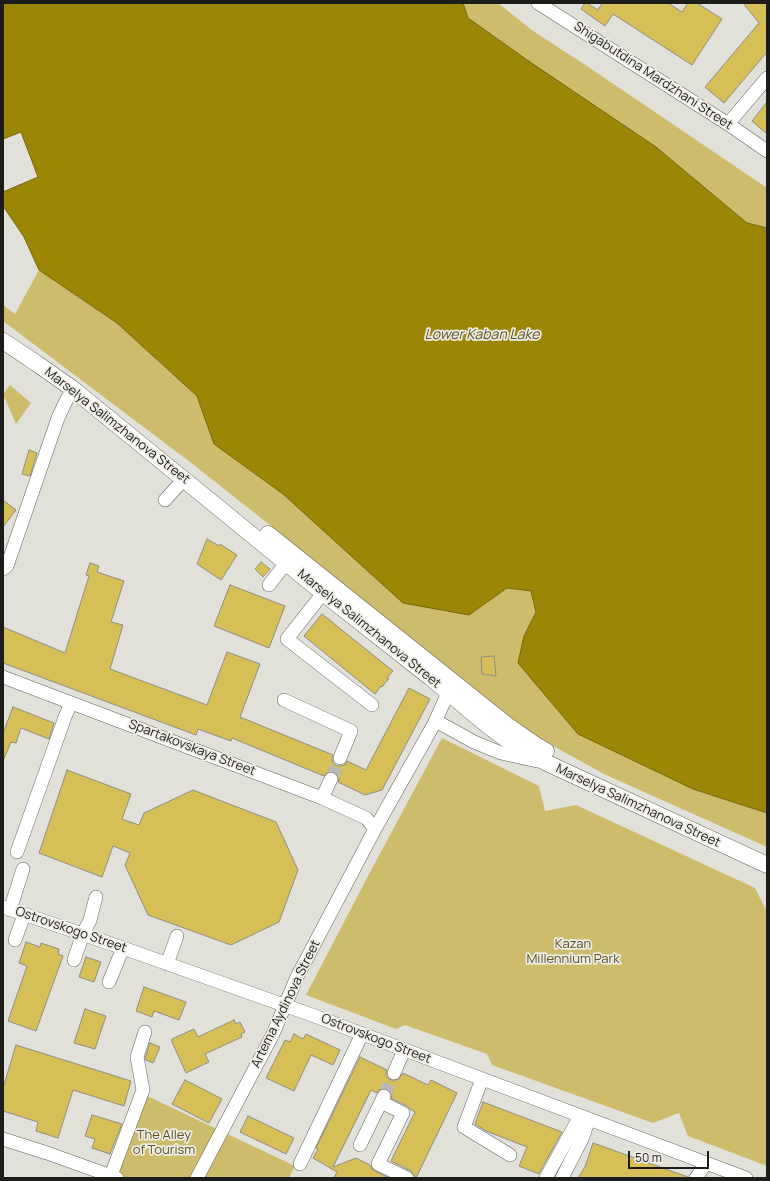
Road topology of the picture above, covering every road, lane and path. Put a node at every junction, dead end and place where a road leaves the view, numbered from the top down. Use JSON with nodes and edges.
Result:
{"nodes":[{"id":1,"x":538,"y":3,"type":"edge"},
{"id":2,"x":767,"y":78,"type":"edge"},
{"id":3,"x":728,"y":124,"type":"junction"},
{"id":4,"x":767,"y":151,"type":"edge"},
{"id":5,"x":3,"y":331,"type":"edge"},
{"id":6,"x":3,"y":342,"type":"edge"},
{"id":7,"x":73,"y":390,"type":"junction"},
{"id":8,"x":184,"y":479,"type":"junction"},
{"id":9,"x":165,"y":500,"type":"dead end"},
{"id":10,"x":286,"y":563,"type":"junction"},
{"id":11,"x":3,"y":569,"type":"edge"},
{"id":12,"x":269,"y":585,"type":"dead end"},
{"id":13,"x":323,"y":593,"type":"junction"},
{"id":14,"x":3,"y":677,"type":"edge"},
{"id":15,"x":448,"y":693,"type":"junction"},
{"id":16,"x":284,"y":700,"type":"dead end"},
{"id":17,"x":71,"y":703,"type":"junction"},
{"id":18,"x":372,"y":705,"type":"dead end"},
{"id":19,"x":436,"y":721,"type":"junction"},
{"id":20,"x":340,"y":758,"type":"tunnel mouth"},
{"id":21,"x":547,"y":763,"type":"junction"},
{"id":22,"x":331,"y":779,"type":"tunnel mouth"},
{"id":23,"x":322,"y":798,"type":"junction"},
{"id":24,"x":375,"y":829,"type":"junction"},
{"id":25,"x":17,"y":852,"type":"dead end"},
{"id":26,"x":767,"y":854,"type":"edge"},
{"id":27,"x":767,"y":865,"type":"edge"},
{"id":28,"x":23,"y":869,"type":"dead end"},
{"id":29,"x":96,"y":897,"type":"dead end"},
{"id":30,"x":6,"y":909,"type":"edge"},
{"id":31,"x":24,"y":915,"type":"junction"},
{"id":32,"x":83,"y":934,"type":"junction"},
{"id":33,"x":177,"y":936,"type":"dead end"},
{"id":34,"x":15,"y":940,"type":"dead end"},
{"id":35,"x":123,"y":948,"type":"junction"},
{"id":36,"x":74,"y":960,"type":"dead end"},
{"id":37,"x":167,"y":964,"type":"junction"},
{"id":38,"x":109,"y":982,"type":"dead end"},
{"id":39,"x":286,"y":1006,"type":"junction"},
{"id":40,"x":145,"y":1032,"type":"dead end"},
{"id":41,"x":362,"y":1034,"type":"junction"},
{"id":42,"x":404,"y":1050,"type":"junction"},
{"id":43,"x":394,"y":1073,"type":"tunnel mouth"},
{"id":44,"x":482,"y":1079,"type":"junction"},
{"id":45,"x":584,"y":1118,"type":"junction"},
{"id":46,"x":3,"y":1139,"type":"edge"},
{"id":47,"x":360,"y":1145,"type":"dead end"},
{"id":48,"x":510,"y":1155,"type":"dead end"},
{"id":49,"x":706,"y":1163,"type":"junction"},
{"id":50,"x":300,"y":1164,"type":"dead end"},
{"id":51,"x":112,"y":1177,"type":"edge"},
{"id":52,"x":197,"y":1178,"type":"edge"},
{"id":53,"x":407,"y":1178,"type":"edge"},
{"id":54,"x":546,"y":1178,"type":"edge"},
{"id":55,"x":562,"y":1178,"type":"edge"},
{"id":56,"x":696,"y":1178,"type":"edge"},
{"id":57,"x":746,"y":1178,"type":"edge"}],
"edges":[{"from":1,"to":3,"type":"street","name":"Shigabutdina Mardzhani Street"},
{"from":2,"to":3,"type":"street"},
{"from":3,"to":4,"type":"street","name":"Shigabutdina Mardzhani Street"},
{"from":5,"to":26,"type":"main road"},
{"from":6,"to":7,"type":"main road","name":"Marselya Salimzhanova Street"},
{"from":7,"to":8,"type":"main road","name":"Marselya Salimzhanova Street"},
{"from":7,"to":11,"type":"street"},
{"from":8,"to":9,"type":"street"},
{"from":8,"to":10,"type":"main road","name":"Marselya Salimzhanova Street"},
{"from":10,"to":12,"type":"street"},
{"from":10,"to":13,"type":"main road","name":"Marselya Salimzhanova Street"},
{"from":13,"to":15,"type":"main road","name":"Marselya Salimzhanova Street"},
{"from":13,"to":18,"type":"street"},
{"from":14,"to":17,"type":"street","name":"Spartakovskaya Street"},
{"from":15,"to":19,"type":"street","name":"Artema Aydinova Street"},
{"from":15,"to":21,"type":"main road","name":"Marselya Salimzhanova Street"},
{"from":16,"to":20,"type":"street"},
{"from":17,"to":23,"type":"street","name":"Spartakovskaya Street"},
{"from":17,"to":25,"type":"street"},
{"from":19,"to":21,"type":"street"},
{"from":19,"to":24,"type":"street","name":"Artema Aydinova Street"},
{"from":21,"to":27,"type":"main road","name":"Marselya Salimzhanova Street"},
{"from":22,"to":23,"type":"street"},
{"from":23,"to":24,"type":"street","name":"Spartakovskaya Street"},
{"from":24,"to":39,"type":"street","name":"Artema Aydinova Street"},
{"from":28,"to":30,"type":"street"},
{"from":29,"to":32,"type":"street"},
{"from":30,"to":31,"type":"street","name":"Ostrovskogo Street"},
{"from":31,"to":32,"type":"street","name":"Ostrovskogo Street"},
{"from":31,"to":34,"type":"street"},
{"from":32,"to":35,"type":"street","name":"Ostrovskogo Street"},
{"from":32,"to":36,"type":"street"},
{"from":33,"to":37,"type":"street"},
{"from":35,"to":37,"type":"street","name":"Ostrovskogo Street"},
{"from":35,"to":38,"type":"street"},
{"from":37,"to":39,"type":"street","name":"Ostrovskogo Street"},
{"from":39,"to":41,"type":"street","name":"Ostrovskogo Street"},
{"from":39,"to":52,"type":"street","name":"Artema Aydinova Street"},
{"from":40,"to":51,"type":"street"},
{"from":41,"to":42,"type":"street","name":"Ostrovskogo Street"},
{"from":41,"to":50,"type":"street"},
{"from":42,"to":43,"type":"street"},
{"from":42,"to":44,"type":"street","name":"Ostrovskogo Street"},
{"from":44,"to":45,"type":"street","name":"Ostrovskogo Street"},
{"from":44,"to":48,"type":"street"},
{"from":45,"to":49,"type":"street","name":"Ostrovskogo Street"},
{"from":45,"to":54,"type":"street"},
{"from":45,"to":55,"type":"street"},
{"from":46,"to":51,"type":"street"},
{"from":47,"to":53,"type":"street"},
{"from":49,"to":56,"type":"street"},
{"from":49,"to":57,"type":"street","name":"Ostrovskogo Street"}]}
